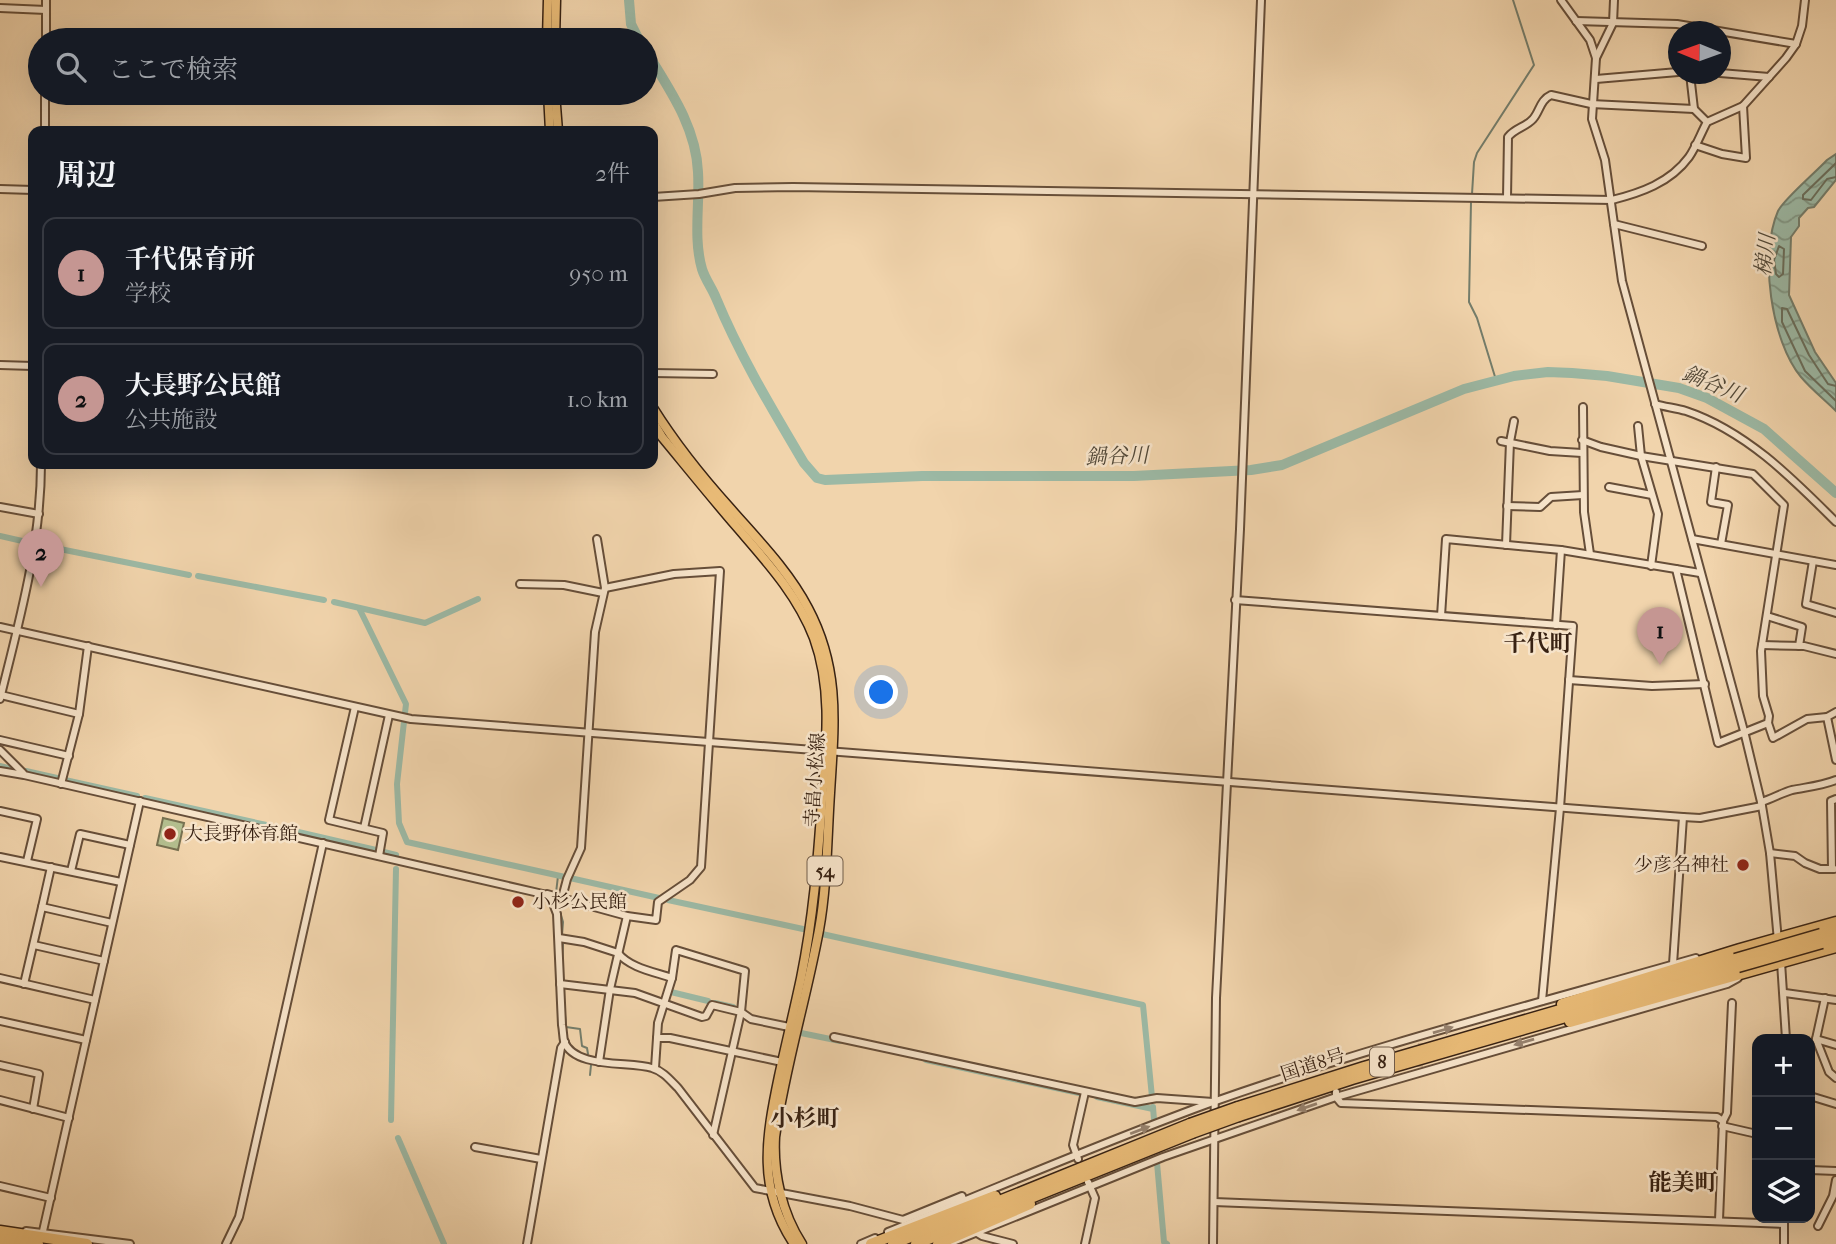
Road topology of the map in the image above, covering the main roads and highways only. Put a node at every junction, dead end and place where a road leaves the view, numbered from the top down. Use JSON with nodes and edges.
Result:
{"nodes":[{"id":1,"x":548,"y":0,"type":"edge"},
{"id":2,"x":556,"y":0,"type":"edge"},
{"id":3,"x":547,"y":28,"type":"edge"},
{"id":4,"x":555,"y":28,"type":"edge"},
{"id":5,"x":549,"y":105,"type":"edge"},
{"id":6,"x":556,"y":105,"type":"edge"},
{"id":7,"x":550,"y":126,"type":"edge"},
{"id":8,"x":558,"y":126,"type":"edge"},
{"id":9,"x":658,"y":415,"type":"edge"},
{"id":10,"x":658,"y":429,"type":"edge"},
{"id":11,"x":829,"y":753,"type":"junction"},
{"id":12,"x":1836,"y":920,"type":"edge"},
{"id":13,"x":1836,"y":930,"type":"edge"},
{"id":14,"x":1836,"y":939,"type":"edge"},
{"id":15,"x":1821,"y":943,"type":"junction"},
{"id":16,"x":1836,"y":949,"type":"edge"},
{"id":17,"x":1735,"y":960,"type":"junction"},
{"id":18,"x":1546,"y":1015,"type":"junction"},
{"id":19,"x":1528,"y":1024,"type":"junction"},
{"id":20,"x":1238,"y":1111,"type":"junction"},
{"id":21,"x":1191,"y":1129,"type":"junction"},
{"id":22,"x":1113,"y":1154,"type":"junction"},
{"id":23,"x":1093,"y":1171,"type":"junction"},
{"id":24,"x":1,"y":1234,"type":"edge"},
{"id":25,"x":38,"y":1244,"type":"edge"},
{"id":26,"x":87,"y":1244,"type":"edge"},
{"id":27,"x":794,"y":1244,"type":"edge"},
{"id":28,"x":803,"y":1244,"type":"edge"},
{"id":29,"x":872,"y":1244,"type":"edge"},
{"id":30,"x":893,"y":1244,"type":"edge"},
{"id":31,"x":916,"y":1244,"type":"edge"},
{"id":32,"x":938,"y":1244,"type":"edge"}],
"edges":[{"from":1,"to":3,"type":"main road"},
{"from":2,"to":4,"type":"main road"},
{"from":5,"to":7,"type":"main road"},
{"from":6,"to":8,"type":"main road"},
{"from":9,"to":11,"type":"main road","name":"寺畠小松線","number":"54"},
{"from":10,"to":11,"type":"main road","name":"寺畠小松線","number":"54"},
{"from":11,"to":27,"type":"main road","name":"寺畠小松線","number":"54"},
{"from":11,"to":28,"type":"main road","name":"寺畠小松線","number":"54"},
{"from":12,"to":17,"type":"highway"},
{"from":13,"to":15,"type":"highway","name":"国道8号","number":"8"},
{"from":14,"to":15,"type":"highway","name":"国道8号","number":"8"},
{"from":15,"to":16,"type":"highway"},
{"from":15,"to":17,"type":"highway","name":"国道8号","number":"8","bridge":true},
{"from":15,"to":18,"type":"highway"},
{"from":17,"to":18,"type":"highway","name":"国道8号","number":"8"},
{"from":18,"to":19,"type":"highway","name":"国道8号","number":"8"},
{"from":19,"to":20,"type":"highway","name":"国道8号","number":"8"},
{"from":19,"to":20,"type":"highway","name":"国道8号","number":"8"},
{"from":20,"to":21,"type":"highway","name":"国道8号","number":"8","bridge":true},
{"from":21,"to":22,"type":"highway","name":"国道8号","number":"8"},
{"from":21,"to":23,"type":"highway","name":"国道8号","number":"8"},
{"from":22,"to":29,"type":"highway"},
{"from":22,"to":30,"type":"highway","name":"国道8号","number":"8"},
{"from":23,"to":31,"type":"highway","name":"国道8号","number":"8"},
{"from":23,"to":32,"type":"highway","number":"8"},
{"from":24,"to":25,"type":"highway"},
{"from":24,"to":26,"type":"highway"}]}
